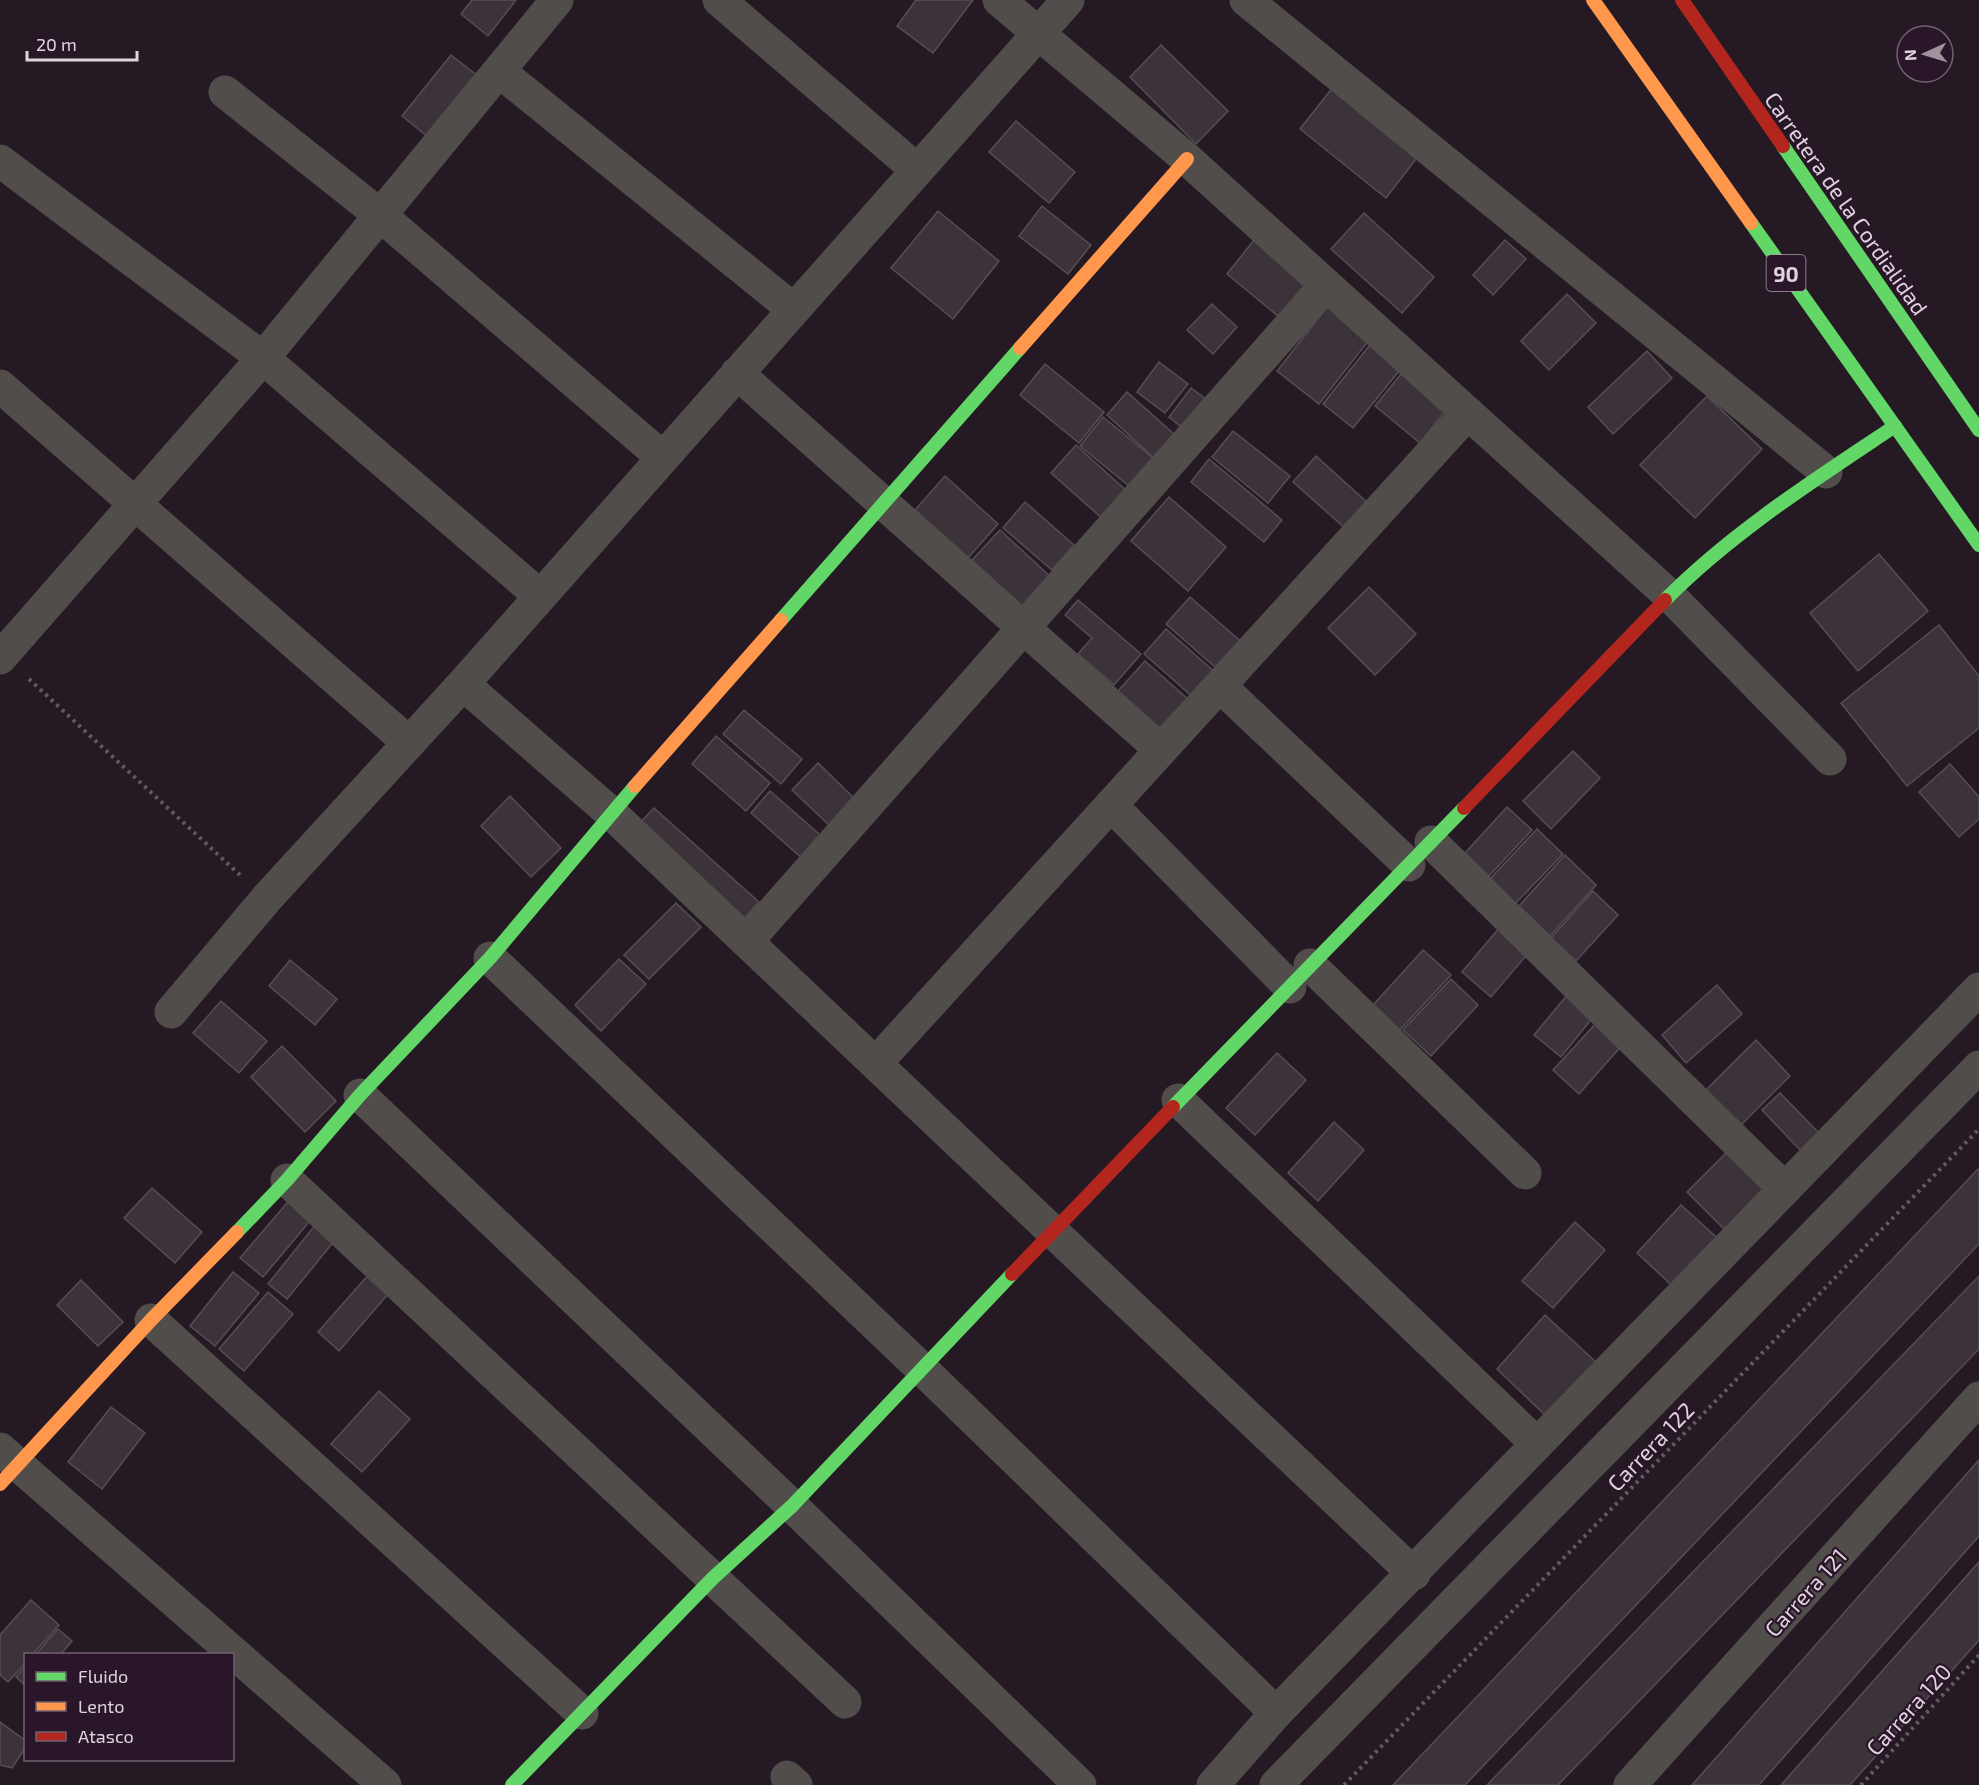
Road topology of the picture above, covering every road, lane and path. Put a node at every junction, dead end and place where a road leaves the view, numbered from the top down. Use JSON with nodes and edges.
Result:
{"nodes":[{"id":1,"x":557,"y":0,"type":"edge"},
{"id":2,"x":719,"y":0,"type":"edge"},
{"id":3,"x":999,"y":0,"type":"edge"},
{"id":4,"x":1068,"y":0,"type":"edge"},
{"id":5,"x":1246,"y":0,"type":"edge"},
{"id":6,"x":1593,"y":0,"type":"edge"},
{"id":7,"x":1682,"y":0,"type":"edge"},
{"id":8,"x":1038,"y":34,"type":"junction"},
{"id":9,"x":499,"y":71,"type":"junction"},
{"id":10,"x":225,"y":92,"type":"dead end"},
{"id":11,"x":1187,"y":159,"type":"junction"},
{"id":12,"x":0,"y":161,"type":"edge"},
{"id":13,"x":917,"y":170,"type":"junction"},
{"id":14,"x":380,"y":215,"type":"junction"},
{"id":15,"x":1326,"y":285,"type":"junction"},
{"id":16,"x":793,"y":309,"type":"junction"},
{"id":17,"x":263,"y":358,"type":"junction"},
{"id":18,"x":737,"y":373,"type":"junction"},
{"id":19,"x":0,"y":386,"type":"edge"},
{"id":20,"x":1468,"y":413,"type":"junction"},
{"id":21,"x":1895,"y":426,"type":"junction"},
{"id":22,"x":1979,"y":430,"type":"edge"},
{"id":23,"x":662,"y":457,"type":"junction"},
{"id":24,"x":1826,"y":472,"type":"junction"},
{"id":25,"x":884,"y":504,"type":"junction"},
{"id":26,"x":134,"y":505,"type":"junction"},
{"id":27,"x":1979,"y":545,"type":"edge"},
{"id":28,"x":539,"y":595,"type":"junction"},
{"id":29,"x":1670,"y":596,"type":"junction"},
{"id":30,"x":1023,"y":629,"type":"junction"},
{"id":31,"x":1,"y":657,"type":"edge"},
{"id":32,"x":463,"y":684,"type":"junction"},
{"id":33,"x":1220,"y":686,"type":"junction"},
{"id":34,"x":408,"y":742,"type":"junction"},
{"id":35,"x":1161,"y":750,"type":"junction"},
{"id":36,"x":1830,"y":759,"type":"dead end"},
{"id":37,"x":1111,"y":805,"type":"junction"},
{"id":38,"x":612,"y":813,"type":"junction"},
{"id":39,"x":1420,"y":854,"type":"junction"},
{"id":40,"x":267,"y":898,"type":"junction"},
{"id":41,"x":747,"y":941,"type":"junction"},
{"id":42,"x":490,"y":958,"type":"junction"},
{"id":43,"x":1300,"y":976,"type":"junction"},
{"id":44,"x":1979,"y":989,"type":"edge"},
{"id":45,"x":171,"y":1012,"type":"dead end"},
{"id":46,"x":876,"y":1063,"type":"junction"},
{"id":47,"x":1976,"y":1076,"type":"edge"},
{"id":48,"x":360,"y":1095,"type":"junction"},
{"id":49,"x":1178,"y":1100,"type":"junction"},
{"id":50,"x":1979,"y":1129,"type":"edge"},
{"id":51,"x":1525,"y":1173,"type":"dead end"},
{"id":52,"x":287,"y":1180,"type":"junction"},
{"id":53,"x":1785,"y":1188,"type":"junction"},
{"id":54,"x":1053,"y":1230,"type":"junction"},
{"id":55,"x":151,"y":1320,"type":"junction"},
{"id":56,"x":923,"y":1370,"type":"junction"},
{"id":57,"x":1979,"y":1398,"type":"edge"},
{"id":58,"x":1538,"y":1444,"type":"junction"},
{"id":59,"x":6,"y":1466,"type":"edge"},
{"id":60,"x":792,"y":1506,"type":"junction"},
{"id":61,"x":1413,"y":1574,"type":"junction"},
{"id":62,"x":713,"y":1578,"type":"junction"},
{"id":63,"x":228,"y":1653,"type":"edge"},
{"id":64,"x":1979,"y":1655,"type":"edge"},
{"id":65,"x":234,"y":1658,"type":"edge"},
{"id":66,"x":845,"y":1702,"type":"dead end"},
{"id":67,"x":582,"y":1713,"type":"junction"},
{"id":68,"x":1276,"y":1713,"type":"junction"},
{"id":69,"x":385,"y":1785,"type":"edge"},
{"id":70,"x":513,"y":1785,"type":"edge"},
{"id":71,"x":1080,"y":1785,"type":"edge"},
{"id":72,"x":1213,"y":1785,"type":"edge"},
{"id":73,"x":1276,"y":1785,"type":"edge"},
{"id":74,"x":1344,"y":1785,"type":"edge"},
{"id":75,"x":1630,"y":1785,"type":"edge"},
{"id":76,"x":1861,"y":1785,"type":"edge"}],
"edges":[{"from":1,"to":9,"type":"street"},
{"from":2,"to":13,"type":"street"},
{"from":3,"to":8,"type":"street"},
{"from":4,"to":8,"type":"street"},
{"from":5,"to":24,"type":"street"},
{"from":6,"to":21,"type":"main road","number":"90"},
{"from":7,"to":22,"type":"main road","name":"Carretera de la Cordialidad"},
{"from":8,"to":11,"type":"street"},
{"from":8,"to":13,"type":"street"},
{"from":9,"to":14,"type":"street"},
{"from":9,"to":16,"type":"street"},
{"from":10,"to":14,"type":"street"},
{"from":11,"to":15,"type":"street"},
{"from":11,"to":25,"type":"main road"},
{"from":12,"to":17,"type":"street"},
{"from":13,"to":16,"type":"street"},
{"from":14,"to":17,"type":"street"},
{"from":14,"to":23,"type":"street"},
{"from":15,"to":20,"type":"street"},
{"from":15,"to":30,"type":"street"},
{"from":16,"to":18,"type":"street"},
{"from":17,"to":26,"type":"street"},
{"from":17,"to":28,"type":"street"},
{"from":18,"to":23,"type":"street"},
{"from":18,"to":25,"type":"street"},
{"from":19,"to":26,"type":"street"},
{"from":20,"to":29,"type":"street"},
{"from":20,"to":33,"type":"street"},
{"from":21,"to":24,"type":"main road"},
{"from":21,"to":27,"type":"main road","number":"90"},
{"from":23,"to":28,"type":"street"},
{"from":24,"to":29,"type":"main road"},
{"from":25,"to":30,"type":"street"},
{"from":25,"to":38,"type":"main road"},
{"from":26,"to":31,"type":"street"},
{"from":26,"to":34,"type":"street"},
{"from":28,"to":32,"type":"street"},
{"from":29,"to":36,"type":"street"},
{"from":29,"to":39,"type":"main road"},
{"from":30,"to":35,"type":"street"},
{"from":30,"to":41,"type":"street"},
{"from":31,"to":40,"type":"path"},
{"from":32,"to":34,"type":"street"},
{"from":32,"to":38,"type":"street"},
{"from":33,"to":35,"type":"street"},
{"from":33,"to":39,"type":"street"},
{"from":34,"to":40,"type":"street"},
{"from":35,"to":37,"type":"street"},
{"from":37,"to":43,"type":"street"},
{"from":37,"to":46,"type":"street"},
{"from":38,"to":41,"type":"street"},
{"from":38,"to":42,"type":"main road"},
{"from":39,"to":43,"type":"main road"},
{"from":39,"to":53,"type":"street"},
{"from":40,"to":45,"type":"street"},
{"from":41,"to":46,"type":"street"},
{"from":42,"to":48,"type":"main road"},
{"from":42,"to":56,"type":"street"},
{"from":43,"to":49,"type":"main road"},
{"from":43,"to":51,"type":"street"},
{"from":44,"to":53,"type":"street"},
{"from":46,"to":54,"type":"street"},
{"from":47,"to":73,"type":"street"},
{"from":48,"to":52,"type":"main road"},
{"from":48,"to":60,"type":"street"},
{"from":49,"to":54,"type":"main road"},
{"from":49,"to":58,"type":"street"},
{"from":50,"to":74,"type":"path","name":"Carrera 122"},
{"from":52,"to":55,"type":"main road"},
{"from":52,"to":62,"type":"street"},
{"from":53,"to":58,"type":"street"},
{"from":54,"to":56,"type":"main road"},
{"from":54,"to":61,"type":"street"},
{"from":55,"to":59,"type":"main road"},
{"from":55,"to":67,"type":"street"},
{"from":56,"to":60,"type":"main road"},
{"from":56,"to":68,"type":"street"},
{"from":57,"to":75,"type":"street","name":"Carrera 121"},
{"from":58,"to":61,"type":"street"},
{"from":59,"to":63,"type":"street"},
{"from":60,"to":62,"type":"main road"},
{"from":60,"to":71,"type":"street"},
{"from":61,"to":68,"type":"street"},
{"from":62,"to":66,"type":"street"},
{"from":62,"to":67,"type":"main road"},
{"from":64,"to":76,"type":"path","name":"Carrera 120"},
{"from":65,"to":69,"type":"street"},
{"from":67,"to":70,"type":"main road"},
{"from":68,"to":72,"type":"street"}]}
